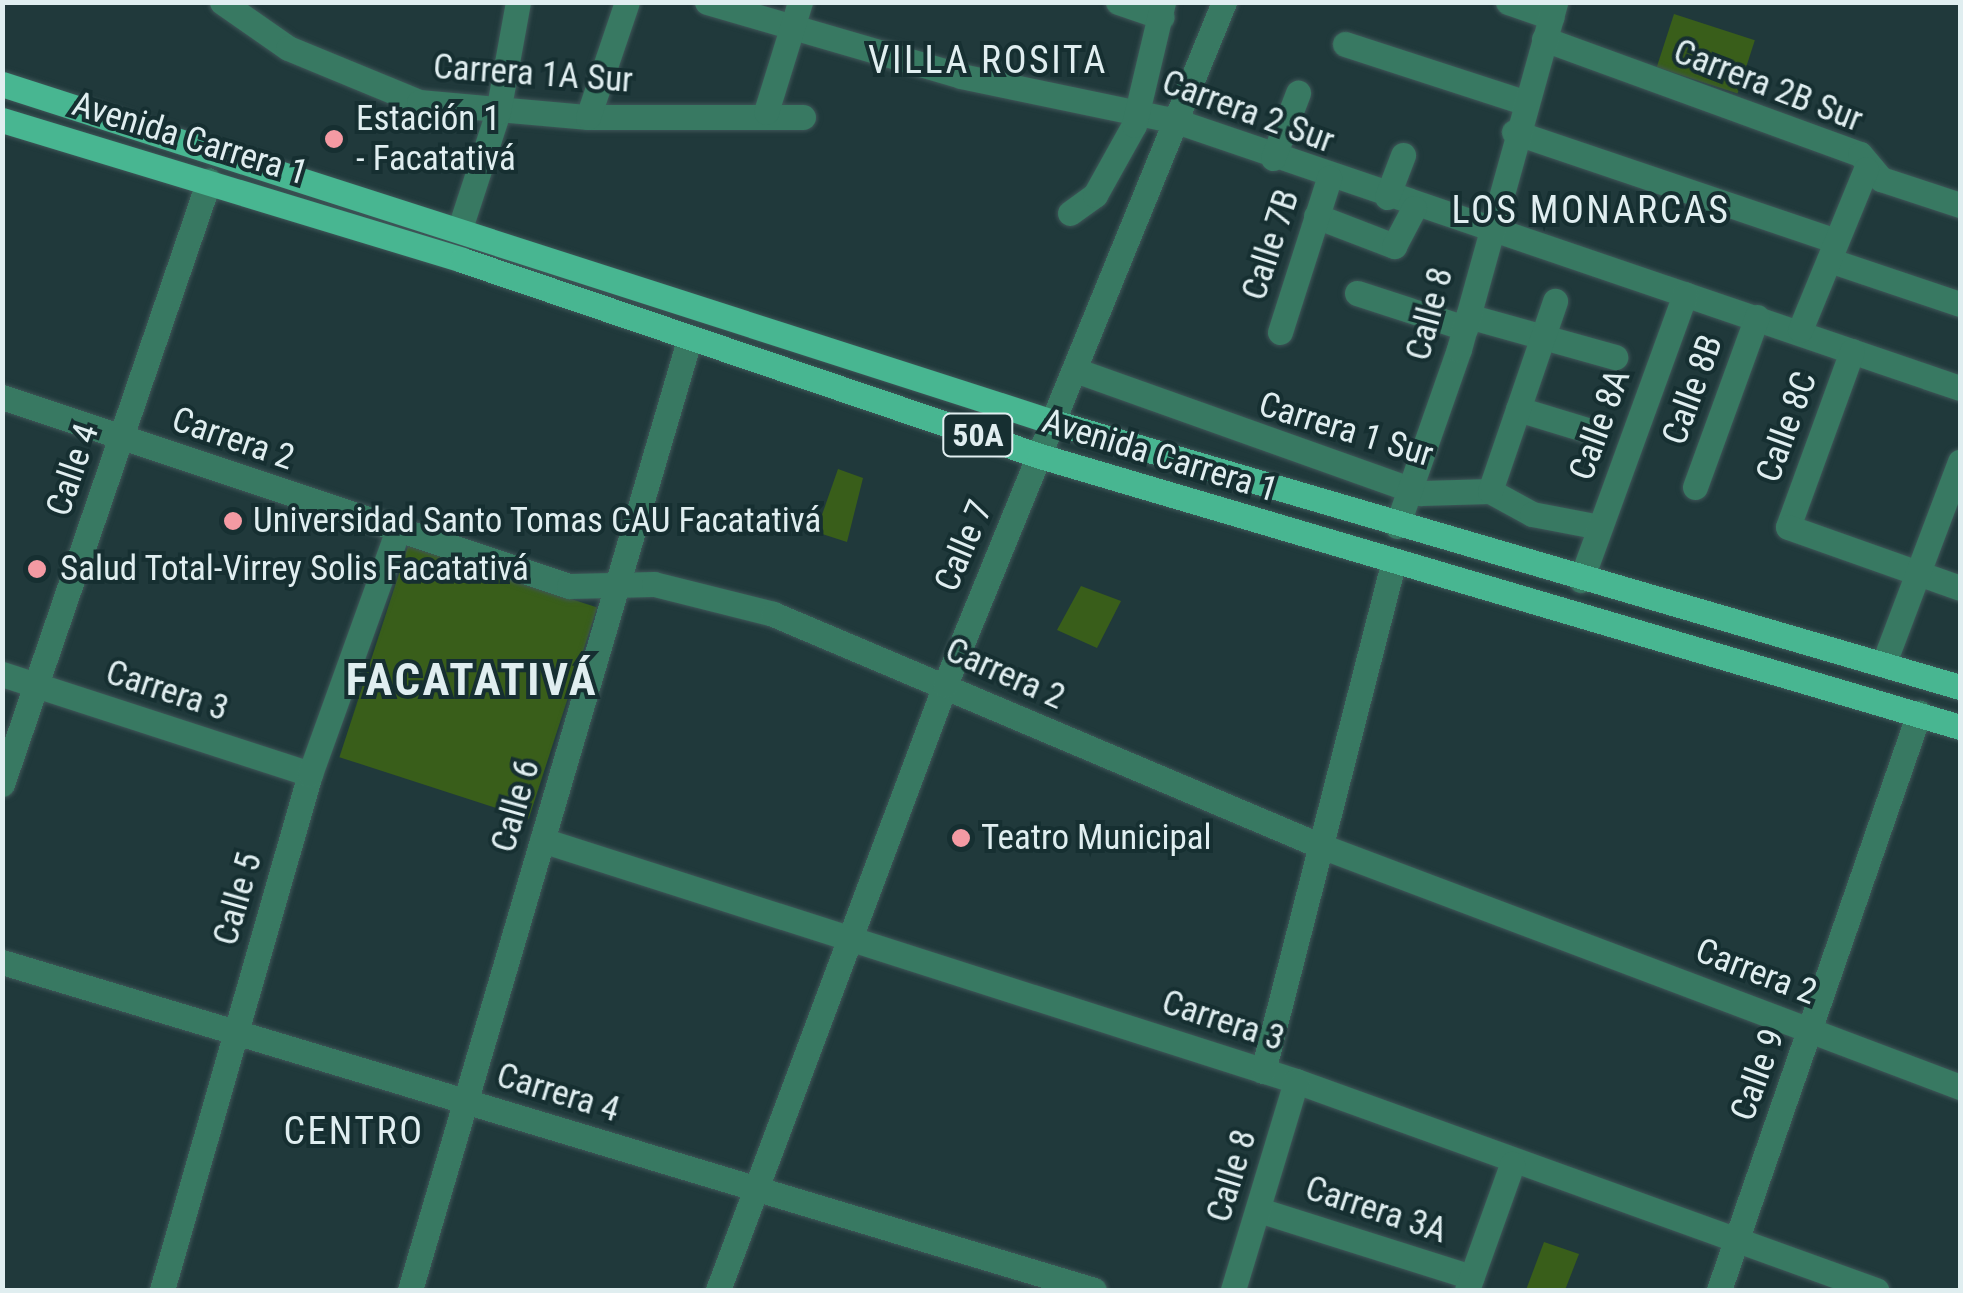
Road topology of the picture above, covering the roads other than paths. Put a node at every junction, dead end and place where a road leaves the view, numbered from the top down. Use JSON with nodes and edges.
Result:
{"nodes":[{"id":1,"x":222,"y":2,"type":"edge"},
{"id":2,"x":518,"y":2,"type":"edge"},
{"id":3,"x":627,"y":2,"type":"edge"},
{"id":4,"x":707,"y":2,"type":"edge"},
{"id":5,"x":800,"y":2,"type":"edge"},
{"id":6,"x":1118,"y":2,"type":"edge"},
{"id":7,"x":1224,"y":2,"type":"edge"},
{"id":8,"x":1508,"y":2,"type":"edge"},
{"id":9,"x":1163,"y":10,"type":"edge"},
{"id":10,"x":1550,"y":20,"type":"edge"},
{"id":11,"x":791,"y":30,"type":"junction"},
{"id":12,"x":1345,"y":44,"type":"dead end"},
{"id":13,"x":2,"y":84,"type":"edge"},
{"id":14,"x":1298,"y":93,"type":"dead end"},
{"id":15,"x":1523,"y":102,"type":"junction"},
{"id":16,"x":1140,"y":110,"type":"junction"},
{"id":17,"x":498,"y":112,"type":"junction"},
{"id":18,"x":766,"y":112,"type":"junction"},
{"id":19,"x":588,"y":117,"type":"junction"},
{"id":20,"x":803,"y":117,"type":"dead end"},
{"id":21,"x":2,"y":120,"type":"edge"},
{"id":22,"x":1176,"y":121,"type":"junction"},
{"id":23,"x":1514,"y":132,"type":"junction"},
{"id":24,"x":1403,"y":155,"type":"dead end"},
{"id":25,"x":1273,"y":158,"type":"junction"},
{"id":26,"x":1866,"y":169,"type":"junction"},
{"id":27,"x":1329,"y":178,"type":"junction"},
{"id":28,"x":209,"y":180,"type":"junction"},
{"id":29,"x":1387,"y":198,"type":"junction"},
{"id":30,"x":1960,"y":205,"type":"edge"},
{"id":31,"x":1414,"y":208,"type":"junction"},
{"id":32,"x":1070,"y":213,"type":"dead end"},
{"id":33,"x":1316,"y":216,"type":"junction"},
{"id":34,"x":462,"y":225,"type":"junction"},
{"id":35,"x":1486,"y":234,"type":"junction"},
{"id":36,"x":1832,"y":251,"type":"junction"},
{"id":37,"x":1357,"y":293,"type":"dead end"},
{"id":38,"x":1685,"y":294,"type":"junction"},
{"id":39,"x":1555,"y":301,"type":"dead end"},
{"id":40,"x":1960,"y":304,"type":"edge"},
{"id":41,"x":1757,"y":317,"type":"junction"},
{"id":42,"x":1466,"y":322,"type":"junction"},
{"id":43,"x":1800,"y":330,"type":"junction"},
{"id":44,"x":1280,"y":332,"type":"dead end"},
{"id":45,"x":1543,"y":336,"type":"junction"},
{"id":46,"x":688,"y":340,"type":"junction"},
{"id":47,"x":1852,"y":352,"type":"junction"},
{"id":48,"x":1616,"y":357,"type":"dead end"},
{"id":49,"x":1075,"y":370,"type":"junction"},
{"id":50,"x":1960,"y":388,"type":"edge"},
{"id":51,"x":2,"y":397,"type":"edge"},
{"id":52,"x":1518,"y":409,"type":"junction"},
{"id":53,"x":1054,"y":422,"type":"junction"},
{"id":54,"x":1587,"y":430,"type":"dead end"},
{"id":55,"x":121,"y":436,"type":"junction"},
{"id":56,"x":1040,"y":456,"type":"junction"},
{"id":57,"x":1960,"y":462,"type":"edge"},
{"id":58,"x":1695,"y":487,"type":"dead end"},
{"id":59,"x":1413,"y":489,"type":"junction"},
{"id":60,"x":1490,"y":491,"type":"junction"},
{"id":61,"x":1397,"y":526,"type":"junction"},
{"id":62,"x":1600,"y":527,"type":"junction"},
{"id":63,"x":397,"y":532,"type":"junction"},
{"id":64,"x":1394,"y":564,"type":"junction"},
{"id":65,"x":1917,"y":571,"type":"junction"},
{"id":66,"x":1580,"y":580,"type":"junction"},
{"id":67,"x":617,"y":584,"type":"junction"},
{"id":68,"x":1960,"y":588,"type":"edge"},
{"id":69,"x":1885,"y":660,"type":"junction"},
{"id":70,"x":2,"y":674,"type":"edge"},
{"id":71,"x":36,"y":685,"type":"junction"},
{"id":72,"x":944,"y":685,"type":"junction"},
{"id":73,"x":1960,"y":687,"type":"edge"},
{"id":74,"x":1919,"y":713,"type":"junction"},
{"id":75,"x":1960,"y":727,"type":"edge"},
{"id":76,"x":310,"y":774,"type":"junction"},
{"id":77,"x":2,"y":784,"type":"edge"},
{"id":78,"x":542,"y":840,"type":"junction"},
{"id":79,"x":1320,"y":846,"type":"junction"},
{"id":80,"x":848,"y":938,"type":"junction"},
{"id":81,"x":2,"y":962,"type":"edge"},
{"id":82,"x":1812,"y":1030,"type":"junction"},
{"id":83,"x":236,"y":1032,"type":"junction"},
{"id":84,"x":1264,"y":1071,"type":"junction"},
{"id":85,"x":1296,"y":1082,"type":"junction"},
{"id":86,"x":1960,"y":1087,"type":"edge"},
{"id":87,"x":466,"y":1102,"type":"junction"},
{"id":88,"x":1512,"y":1164,"type":"junction"},
{"id":89,"x":754,"y":1188,"type":"junction"},
{"id":90,"x":1259,"y":1210,"type":"junction"},
{"id":91,"x":1735,"y":1242,"type":"junction"},
{"id":92,"x":1470,"y":1284,"type":"edge"},
{"id":93,"x":162,"y":1290,"type":"edge"},
{"id":94,"x":410,"y":1290,"type":"edge"},
{"id":95,"x":718,"y":1290,"type":"edge"},
{"id":96,"x":1094,"y":1290,"type":"edge"},
{"id":97,"x":1233,"y":1290,"type":"edge"},
{"id":98,"x":1719,"y":1290,"type":"edge"},
{"id":99,"x":1876,"y":1290,"type":"edge"}],
"edges":[{"from":1,"to":17,"type":"street","name":"Carrera 1A Sur"},
{"from":2,"to":17,"type":"street"},
{"from":3,"to":19,"type":"street"},
{"from":4,"to":11,"type":"street","name":"Carrera 2 Sur"},
{"from":5,"to":11,"type":"street"},
{"from":6,"to":9,"type":"street"},
{"from":7,"to":22,"type":"street","name":"Calle 7"},
{"from":8,"to":10,"type":"street","name":"Carrera 2B Sur"},
{"from":9,"to":16,"type":"street"},
{"from":10,"to":15,"type":"street","name":"Calle 8"},
{"from":10,"to":26,"type":"street","name":"Carrera 2B Sur"},
{"from":11,"to":16,"type":"street","name":"Carrera 2 Sur"},
{"from":11,"to":18,"type":"street"},
{"from":12,"to":15,"type":"street"},
{"from":13,"to":34,"type":"main road","name":"Avenida Carrera 1","number":"50A"},
{"from":14,"to":25,"type":"street","name":"Calle 7B"},
{"from":15,"to":23,"type":"street","name":"Calle 8"},
{"from":16,"to":22,"type":"street","name":"Carrera 2 Sur"},
{"from":16,"to":32,"type":"street"},
{"from":17,"to":19,"type":"street","name":"Carrera 1A Sur"},
{"from":17,"to":34,"type":"street"},
{"from":18,"to":19,"type":"street","name":"Carrera 1A Sur"},
{"from":18,"to":20,"type":"street","name":"Carrera 1A Sur"},
{"from":21,"to":28,"type":"main road","name":"Avenida Carrera 1","number":"50A"},
{"from":22,"to":25,"type":"street","name":"Carrera 2 Sur"},
{"from":22,"to":49,"type":"street","name":"Calle 7"},
{"from":23,"to":35,"type":"street","name":"Calle 8"},
{"from":23,"to":36,"type":"street"},
{"from":24,"to":29,"type":"street"},
{"from":25,"to":27,"type":"street","name":"Carrera 2 Sur"},
{"from":26,"to":30,"type":"street","name":"Carrera 2B Sur"},
{"from":26,"to":36,"type":"street"},
{"from":27,"to":29,"type":"street","name":"Carrera 2 Sur"},
{"from":27,"to":33,"type":"street","name":"Calle 7B"},
{"from":28,"to":46,"type":"main road","name":"Avenida Carrera 1","number":"50A"},
{"from":28,"to":55,"type":"street","name":"Calle 4"},
{"from":29,"to":31,"type":"street","name":"Carrera 2 Sur"},
{"from":31,"to":33,"type":"street"},
{"from":31,"to":35,"type":"street","name":"Carrera 2 Sur"},
{"from":33,"to":44,"type":"street","name":"Calle 7B"},
{"from":34,"to":53,"type":"main road","name":"Avenida Carrera 1","number":"50A"},
{"from":35,"to":38,"type":"street","name":"Carrera 2 Sur"},
{"from":35,"to":42,"type":"street","name":"Calle 8"},
{"from":36,"to":40,"type":"street"},
{"from":36,"to":43,"type":"street"},
{"from":37,"to":42,"type":"street"},
{"from":38,"to":41,"type":"street","name":"Carrera 2 Sur"},
{"from":38,"to":62,"type":"street","name":"Calle 8A"},
{"from":39,"to":45,"type":"street"},
{"from":41,"to":43,"type":"street","name":"Carrera 2 Sur"},
{"from":41,"to":58,"type":"street","name":"Calle 8B"},
{"from":42,"to":45,"type":"street"},
{"from":42,"to":59,"type":"street","name":"Calle 8"},
{"from":43,"to":47,"type":"street","name":"Carrera 2 Sur"},
{"from":45,"to":48,"type":"street"},
{"from":45,"to":52,"type":"street"},
{"from":46,"to":56,"type":"main road","name":"Avenida Carrera 1","number":"50A"},
{"from":46,"to":67,"type":"street","name":"Calle 6"},
{"from":47,"to":50,"type":"street","name":"Carrera 2 Sur"},
{"from":47,"to":65,"type":"street","name":"Calle 8C"},
{"from":49,"to":53,"type":"street","name":"Calle 7"},
{"from":49,"to":59,"type":"street","name":"Carrera 1 Sur"},
{"from":51,"to":55,"type":"street","name":"Carrera 2"},
{"from":52,"to":54,"type":"street"},
{"from":52,"to":60,"type":"street"},
{"from":53,"to":56,"type":"street","name":"Calle 7"},
{"from":53,"to":61,"type":"main road","name":"Avenida Carrera 1","number":"50A"},
{"from":55,"to":63,"type":"street","name":"Carrera 2"},
{"from":55,"to":71,"type":"street","name":"Calle 4"},
{"from":56,"to":64,"type":"main road","name":"Avenida Carrera 1","number":"50A"},
{"from":56,"to":72,"type":"street","name":"Calle 7"},
{"from":57,"to":65,"type":"street"},
{"from":59,"to":60,"type":"street","name":"Carrera 1 Sur"},
{"from":59,"to":61,"type":"street","name":"Calle 8"},
{"from":60,"to":62,"type":"street"},
{"from":61,"to":66,"type":"main road","name":"Avenida Carrera 1","number":"50A"},
{"from":62,"to":66,"type":"street","name":"Calle 8A"},
{"from":63,"to":67,"type":"street","name":"Carrera 2"},
{"from":63,"to":76,"type":"street","name":"Calle 5"},
{"from":64,"to":74,"type":"main road","name":"Avenida Carrera 1","number":"50A"},
{"from":64,"to":79,"type":"street"},
{"from":65,"to":68,"type":"street"},
{"from":65,"to":69,"type":"street"},
{"from":66,"to":69,"type":"main road","name":"Avenida Carrera 1","number":"50A"},
{"from":67,"to":72,"type":"street","name":"Carrera 2"},
{"from":67,"to":78,"type":"street","name":"Calle 6"},
{"from":69,"to":73,"type":"main road","name":"Avenida Carrera 1","number":"50A"},
{"from":70,"to":71,"type":"street","name":"Carrera 3"},
{"from":71,"to":76,"type":"street","name":"Carrera 3"},
{"from":71,"to":77,"type":"street","name":"Calle 4"},
{"from":72,"to":79,"type":"street","name":"Carrera 2"},
{"from":72,"to":80,"type":"street","name":"Calle 7"},
{"from":74,"to":75,"type":"main road","name":"Avenida Carrera 1","number":"50A"},
{"from":74,"to":82,"type":"street","name":"Calle 9"},
{"from":76,"to":83,"type":"street","name":"Calle 5"},
{"from":78,"to":80,"type":"street","name":"Carrera 3"},
{"from":78,"to":87,"type":"street","name":"Calle 6"},
{"from":79,"to":82,"type":"street","name":"Carrera 2"},
{"from":79,"to":84,"type":"street"},
{"from":80,"to":84,"type":"street","name":"Carrera 3"},
{"from":80,"to":89,"type":"street","name":"Calle 7"},
{"from":81,"to":83,"type":"street","name":"Carrera 4"},
{"from":82,"to":86,"type":"street","name":"Carrera 2"},
{"from":82,"to":91,"type":"street","name":"Calle 9"},
{"from":83,"to":87,"type":"street","name":"Carrera 4"},
{"from":83,"to":93,"type":"street","name":"Calle 5"},
{"from":84,"to":85,"type":"street","name":"Carrera 3"},
{"from":85,"to":88,"type":"street","name":"Carrera 3"},
{"from":85,"to":90,"type":"street","name":"Calle 8"},
{"from":87,"to":89,"type":"street","name":"Carrera 4"},
{"from":87,"to":94,"type":"street","name":"Calle 6"},
{"from":88,"to":91,"type":"street","name":"Carrera 3"},
{"from":88,"to":92,"type":"street"},
{"from":89,"to":95,"type":"street","name":"Calle 7"},
{"from":89,"to":96,"type":"street","name":"Carrera 4"},
{"from":90,"to":92,"type":"street","name":"Carrera 3A"},
{"from":90,"to":97,"type":"street","name":"Calle 8"},
{"from":91,"to":98,"type":"street","name":"Calle 9"},
{"from":91,"to":99,"type":"street","name":"Carrera 3"}]}
